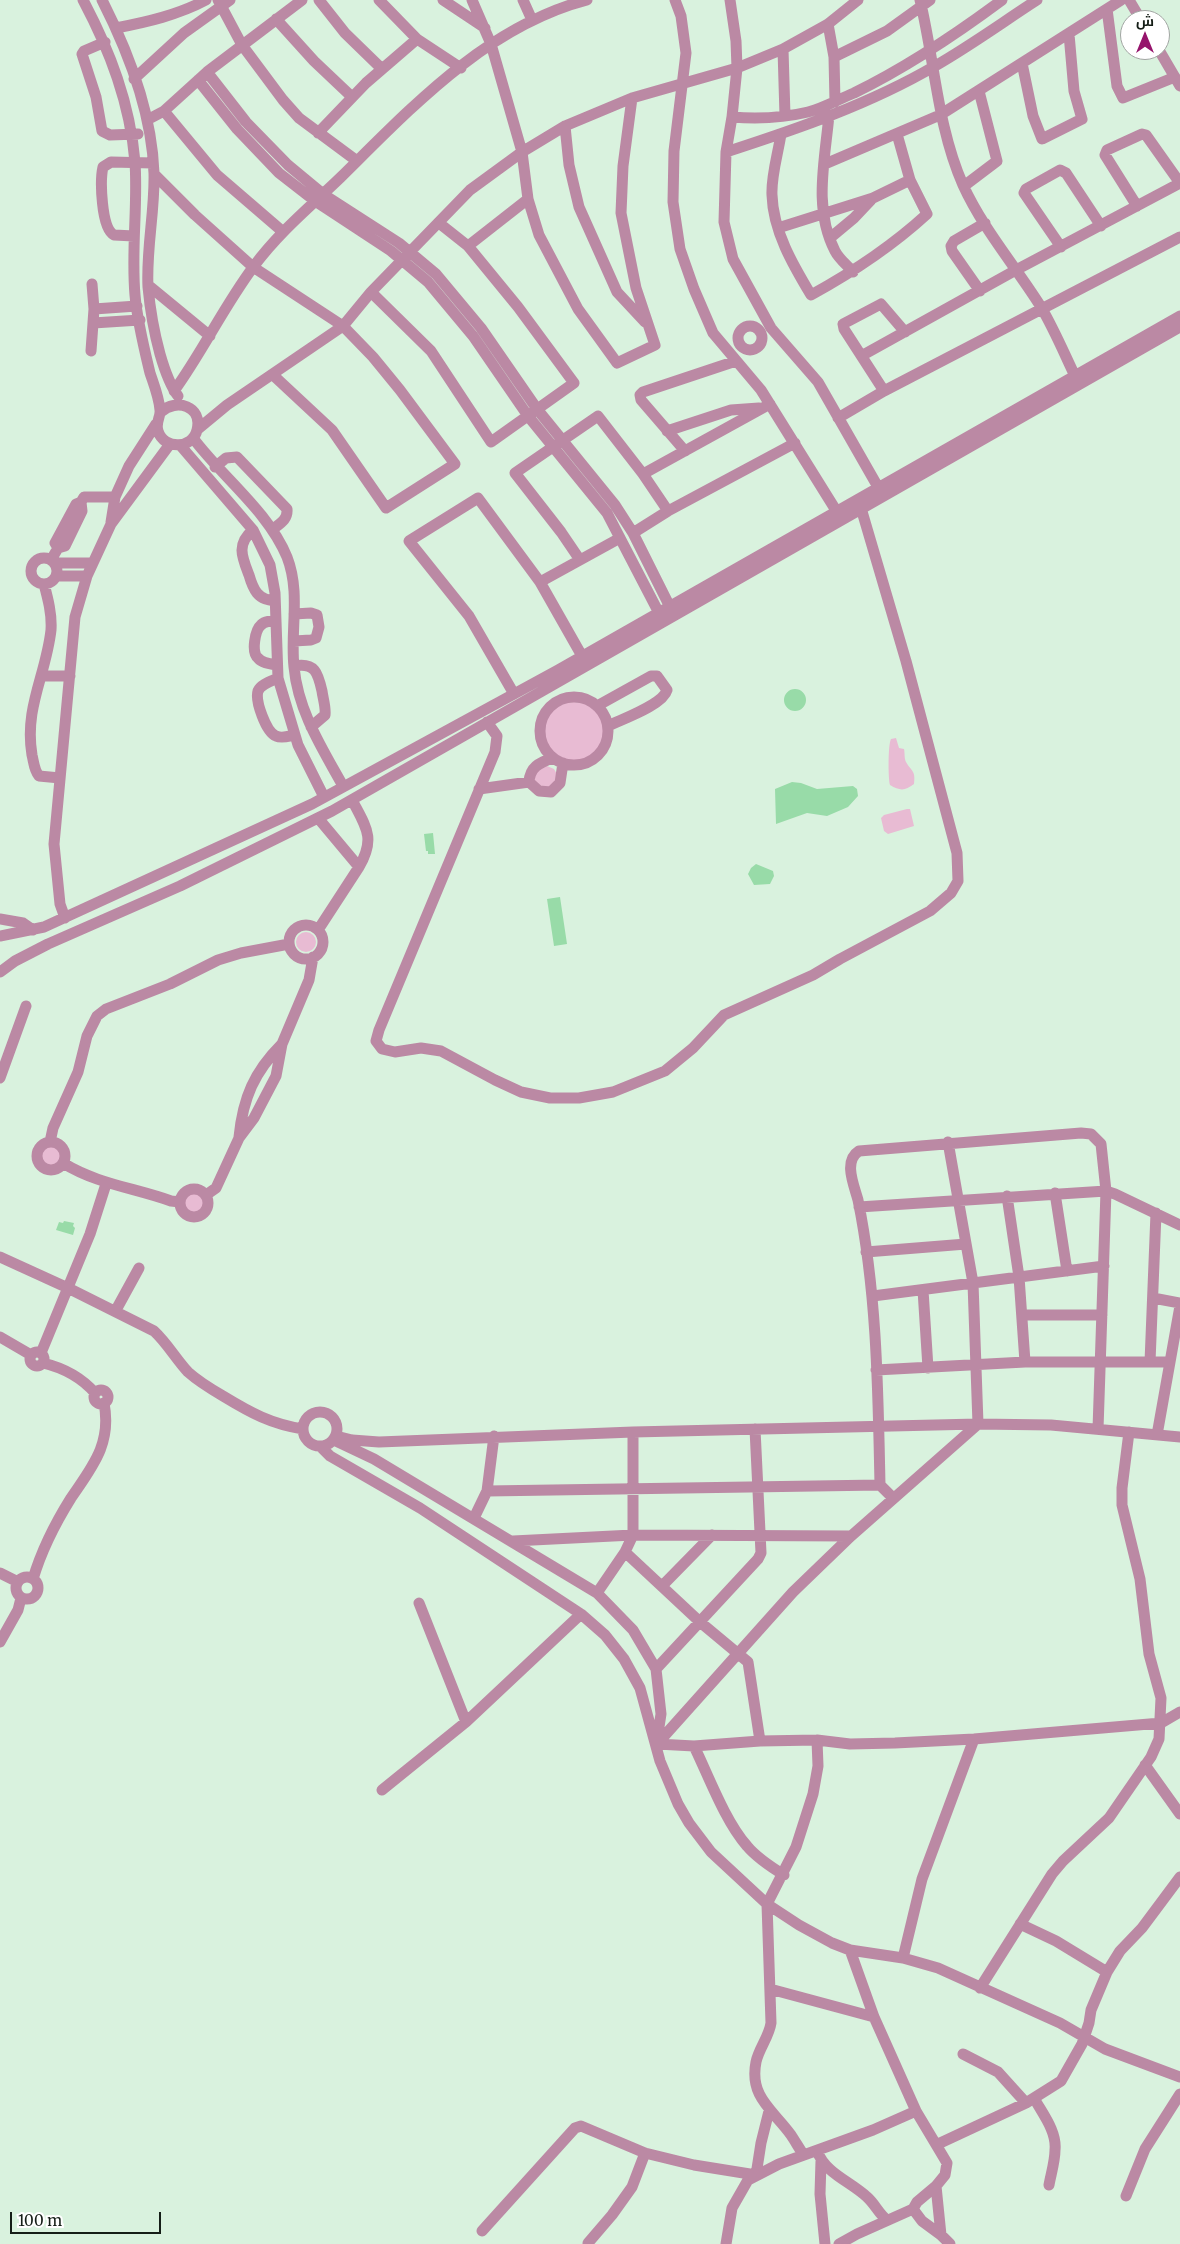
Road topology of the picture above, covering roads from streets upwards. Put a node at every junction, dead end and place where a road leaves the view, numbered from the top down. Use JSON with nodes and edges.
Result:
{"nodes":[{"id":1,"x":83,"y":0,"type":"edge"},
{"id":2,"x":102,"y":0,"type":"edge"},
{"id":3,"x":206,"y":0,"type":"edge"},
{"id":4,"x":302,"y":0,"type":"edge"},
{"id":5,"x":320,"y":0,"type":"edge"},
{"id":6,"x":380,"y":0,"type":"edge"},
{"id":7,"x":443,"y":0,"type":"edge"},
{"id":8,"x":472,"y":0,"type":"edge"},
{"id":9,"x":523,"y":0,"type":"edge"},
{"id":10,"x":587,"y":0,"type":"edge"},
{"id":11,"x":676,"y":0,"type":"edge"},
{"id":12,"x":730,"y":0,"type":"edge"},
{"id":13,"x":858,"y":0,"type":"edge"},
{"id":14,"x":1002,"y":0,"type":"edge"},
{"id":15,"x":1037,"y":0,"type":"edge"},
{"id":16,"x":1121,"y":0,"type":"edge"},
{"id":17,"x":223,"y":2,"type":"edge"},
{"id":18,"x":573,"y":2,"type":"edge"},
{"id":19,"x":924,"y":2,"type":"edge"},
{"id":20,"x":1107,"y":9,"type":"junction"},
{"id":21,"x":276,"y":19,"type":"junction"},
{"id":22,"x":532,"y":20,"type":"junction"},
{"id":23,"x":828,"y":24,"type":"junction"},
{"id":24,"x":116,"y":28,"type":"junction"},
{"id":25,"x":485,"y":28,"type":"junction"},
{"id":26,"x":1069,"y":34,"type":"junction"},
{"id":27,"x":417,"y":39,"type":"junction"},
{"id":28,"x":105,"y":42,"type":"junction"},
{"id":29,"x":491,"y":44,"type":"junction"},
{"id":30,"x":242,"y":45,"type":"junction"},
{"id":31,"x":783,"y":49,"type":"junction"},
{"id":32,"x":930,"y":51,"type":"junction"},
{"id":33,"x":834,"y":57,"type":"junction"},
{"id":34,"x":1165,"y":60,"type":"edge"},
{"id":35,"x":1022,"y":63,"type":"junction"},
{"id":36,"x":934,"y":67,"type":"junction"},
{"id":37,"x":461,"y":68,"type":"junction"},
{"id":38,"x":737,"y":68,"type":"junction"},
{"id":39,"x":382,"y":69,"type":"junction"},
{"id":40,"x":203,"y":76,"type":"junction"},
{"id":41,"x":134,"y":78,"type":"junction"},
{"id":42,"x":1177,"y":81,"type":"edge"},
{"id":43,"x":682,"y":84,"type":"junction"},
{"id":44,"x":979,"y":91,"type":"junction"},
{"id":45,"x":352,"y":97,"type":"junction"},
{"id":46,"x":632,"y":98,"type":"junction"},
{"id":47,"x":834,"y":102,"type":"junction"},
{"id":48,"x":164,"y":111,"type":"junction"},
{"id":49,"x":829,"y":115,"type":"junction"},
{"id":50,"x":940,"y":115,"type":"junction"},
{"id":51,"x":785,"y":116,"type":"junction"},
{"id":52,"x":732,"y":117,"type":"junction"},
{"id":53,"x":147,"y":120,"type":"junction"},
{"id":54,"x":565,"y":126,"type":"junction"},
{"id":55,"x":149,"y":132,"type":"junction"},
{"id":56,"x":318,"y":133,"type":"junction"},
{"id":57,"x":781,"y":134,"type":"junction"},
{"id":58,"x":897,"y":134,"type":"junction"},
{"id":59,"x":132,"y":135,"type":"junction"},
{"id":60,"x":522,"y":152,"type":"junction"},
{"id":61,"x":726,"y":152,"type":"junction"},
{"id":62,"x":357,"y":161,"type":"junction"},
{"id":63,"x":135,"y":163,"type":"junction"},
{"id":64,"x":824,"y":164,"type":"junction"},
{"id":65,"x":154,"y":168,"type":"junction"},
{"id":66,"x":910,"y":180,"type":"junction"},
{"id":67,"x":1180,"y":183,"type":"edge"},
{"id":68,"x":964,"y":186,"type":"junction"},
{"id":69,"x":319,"y":198,"type":"junction"},
{"id":70,"x":873,"y":198,"type":"junction"},
{"id":71,"x":528,"y":199,"type":"junction"},
{"id":72,"x":1137,"y":206,"type":"junction"},
{"id":73,"x":822,"y":213,"type":"junction"},
{"id":74,"x":438,"y":223,"type":"junction"},
{"id":75,"x":985,"y":223,"type":"junction"},
{"id":76,"x":1101,"y":226,"type":"junction"},
{"id":77,"x":152,"y":227,"type":"junction"},
{"id":78,"x":778,"y":228,"type":"junction"},
{"id":79,"x":134,"y":231,"type":"junction"},
{"id":80,"x":282,"y":231,"type":"junction"},
{"id":81,"x":1180,"y":237,"type":"edge"},
{"id":82,"x":830,"y":238,"type":"junction"},
{"id":83,"x":468,"y":246,"type":"junction"},
{"id":84,"x":1061,"y":247,"type":"junction"},
{"id":85,"x":406,"y":256,"type":"junction"},
{"id":86,"x":253,"y":267,"type":"junction"},
{"id":87,"x":1016,"y":270,"type":"junction"},
{"id":88,"x":853,"y":272,"type":"junction"},
{"id":89,"x":92,"y":284,"type":"dead end"},
{"id":90,"x":148,"y":286,"type":"junction"},
{"id":91,"x":980,"y":291,"type":"junction"},
{"id":92,"x":371,"y":292,"type":"junction"},
{"id":93,"x":94,"y":309,"type":"junction"},
{"id":94,"x":1042,"y":309,"type":"junction"},
{"id":95,"x":138,"y":313,"type":"junction"},
{"id":96,"x":151,"y":313,"type":"junction"},
{"id":97,"x":1180,"y":316,"type":"edge"},
{"id":98,"x":94,"y":323,"type":"junction"},
{"id":99,"x":647,"y":324,"type":"junction"},
{"id":100,"x":343,"y":326,"type":"junction"},
{"id":101,"x":1180,"y":327,"type":"edge"},
{"id":102,"x":766,"y":331,"type":"junction"},
{"id":103,"x":904,"y":332,"type":"junction"},
{"id":104,"x":210,"y":336,"type":"junction"},
{"id":105,"x":740,"y":344,"type":"junction"},
{"id":106,"x":91,"y":351,"type":"dead end"},
{"id":107,"x":863,"y":355,"type":"junction"},
{"id":108,"x":733,"y":357,"type":"junction"},
{"id":109,"x":273,"y":375,"type":"junction"},
{"id":110,"x":1075,"y":376,"type":"junction"},
{"id":111,"x":174,"y":391,"type":"junction"},
{"id":112,"x":884,"y":391,"type":"junction"},
{"id":113,"x":185,"y":405,"type":"junction"},
{"id":114,"x":767,"y":406,"type":"junction"},
{"id":115,"x":161,"y":412,"type":"junction"},
{"id":116,"x":532,"y":413,"type":"junction"},
{"id":117,"x":838,"y":418,"type":"junction"},
{"id":118,"x":156,"y":424,"type":"junction"},
{"id":119,"x":667,"y":431,"type":"junction"},
{"id":120,"x":195,"y":434,"type":"junction"},
{"id":121,"x":796,"y":443,"type":"junction"},
{"id":122,"x":557,"y":444,"type":"junction"},
{"id":123,"x":175,"y":445,"type":"junction"},
{"id":124,"x":685,"y":451,"type":"junction"},
{"id":125,"x":215,"y":467,"type":"junction"},
{"id":126,"x":643,"y":474,"type":"junction"},
{"id":127,"x":880,"y":492,"type":"junction"},
{"id":128,"x":115,"y":496,"type":"junction"},
{"id":129,"x":861,"y":508,"type":"junction"},
{"id":130,"x":668,"y":511,"type":"junction"},
{"id":131,"x":837,"y":512,"type":"junction"},
{"id":132,"x":111,"y":524,"type":"junction"},
{"id":133,"x":273,"y":528,"type":"junction"},
{"id":134,"x":253,"y":530,"type":"junction"},
{"id":135,"x":633,"y":532,"type":"junction"},
{"id":136,"x":620,"y":538,"type":"junction"},
{"id":137,"x":287,"y":558,"type":"junction"},
{"id":138,"x":580,"y":560,"type":"junction"},
{"id":139,"x":52,"y":561,"type":"junction"},
{"id":140,"x":92,"y":563,"type":"junction"},
{"id":141,"x":270,"y":565,"type":"junction"},
{"id":142,"x":56,"y":576,"type":"junction"},
{"id":143,"x":87,"y":576,"type":"junction"},
{"id":144,"x":540,"y":582,"type":"junction"},
{"id":145,"x":44,"y":584,"type":"junction"},
{"id":146,"x":275,"y":601,"type":"junction"},
{"id":147,"x":670,"y":607,"type":"junction"},
{"id":148,"x":660,"y":613,"type":"junction"},
{"id":149,"x":294,"y":614,"type":"junction"},
{"id":150,"x":276,"y":621,"type":"junction"},
{"id":151,"x":294,"y":641,"type":"junction"},
{"id":152,"x":582,"y":656,"type":"junction"},
{"id":153,"x":276,"y":665,"type":"junction"},
{"id":154,"x":294,"y":666,"type":"junction"},
{"id":155,"x":42,"y":676,"type":"junction"},
{"id":156,"x":70,"y":676,"type":"junction"},
{"id":157,"x":278,"y":678,"type":"junction"},
{"id":158,"x":563,"y":678,"type":"junction"},
{"id":159,"x":514,"y":694,"type":"junction"},
{"id":160,"x":534,"y":696,"type":"junction"},
{"id":161,"x":574,"y":698,"type":"junction"},
{"id":162,"x":597,"y":706,"type":"junction"},
{"id":163,"x":545,"y":714,"type":"junction"},
{"id":164,"x":487,"y":722,"type":"junction"},
{"id":165,"x":608,"y":726,"type":"junction"},
{"id":166,"x":311,"y":727,"type":"junction"},
{"id":167,"x":295,"y":735,"type":"junction"},
{"id":168,"x":552,"y":758,"type":"junction"},
{"id":169,"x":330,"y":762,"type":"junction"},
{"id":170,"x":563,"y":763,"type":"junction"},
{"id":171,"x":311,"y":771,"type":"junction"},
{"id":172,"x":60,"y":778,"type":"junction"},
{"id":173,"x":528,"y":782,"type":"junction"},
{"id":174,"x":343,"y":786,"type":"junction"},
{"id":175,"x":480,"y":789,"type":"junction"},
{"id":176,"x":324,"y":796,"type":"junction"},
{"id":177,"x":352,"y":800,"type":"junction"},
{"id":178,"x":318,"y":818,"type":"junction"},
{"id":179,"x":359,"y":867,"type":"junction"},
{"id":180,"x":65,"y":918,"type":"junction"},
{"id":181,"x":0,"y":919,"type":"edge"},
{"id":182,"x":33,"y":930,"type":"junction"},
{"id":183,"x":318,"y":930,"type":"junction"},
{"id":184,"x":0,"y":936,"type":"edge"},
{"id":185,"x":289,"y":944,"type":"junction"},
{"id":186,"x":313,"y":957,"type":"junction"},
{"id":187,"x":0,"y":972,"type":"edge"},
{"id":188,"x":26,"y":1006,"type":"dead end"},
{"id":189,"x":282,"y":1044,"type":"junction"},
{"id":190,"x":0,"y":1078,"type":"edge"},
{"id":191,"x":239,"y":1138,"type":"junction"},
{"id":192,"x":50,"y":1142,"type":"junction"},
{"id":193,"x":948,"y":1142,"type":"junction"},
{"id":194,"x":63,"y":1164,"type":"junction"},
{"id":195,"x":106,"y":1184,"type":"junction"},
{"id":196,"x":1106,"y":1191,"type":"junction"},
{"id":197,"x":1055,"y":1193,"type":"junction"},
{"id":198,"x":206,"y":1195,"type":"junction"},
{"id":199,"x":1007,"y":1196,"type":"junction"},
{"id":200,"x":958,"y":1200,"type":"junction"},
{"id":201,"x":180,"y":1202,"type":"junction"},
{"id":202,"x":859,"y":1207,"type":"junction"},
{"id":203,"x":1156,"y":1213,"type":"junction"},
{"id":204,"x":1180,"y":1225,"type":"edge"},
{"id":205,"x":966,"y":1244,"type":"junction"},
{"id":206,"x":866,"y":1252,"type":"junction"},
{"id":207,"x":0,"y":1257,"type":"edge"},
{"id":208,"x":1104,"y":1266,"type":"junction"},
{"id":209,"x":138,"y":1268,"type":"dead end"},
{"id":210,"x":1067,"y":1271,"type":"junction"},
{"id":211,"x":1019,"y":1278,"type":"junction"},
{"id":212,"x":973,"y":1283,"type":"junction"},
{"id":213,"x":68,"y":1288,"type":"junction"},
{"id":214,"x":923,"y":1290,"type":"junction"},
{"id":215,"x":873,"y":1296,"type":"junction"},
{"id":216,"x":1153,"y":1298,"type":"junction"},
{"id":217,"x":1180,"y":1304,"type":"edge"},
{"id":218,"x":116,"y":1310,"type":"junction"},
{"id":219,"x":1102,"y":1315,"type":"junction"},
{"id":220,"x":1023,"y":1316,"type":"junction"},
{"id":221,"x":0,"y":1336,"type":"edge"},
{"id":222,"x":38,"y":1357,"type":"junction"},
{"id":223,"x":1025,"y":1362,"type":"junction"},
{"id":224,"x":1100,"y":1362,"type":"junction"},
{"id":225,"x":1150,"y":1362,"type":"junction"},
{"id":226,"x":1170,"y":1362,"type":"junction"},
{"id":227,"x":976,"y":1365,"type":"junction"},
{"id":228,"x":928,"y":1368,"type":"junction"},
{"id":229,"x":876,"y":1370,"type":"junction"},
{"id":230,"x":978,"y":1424,"type":"junction"},
{"id":231,"x":879,"y":1426,"type":"junction"},
{"id":232,"x":303,"y":1429,"type":"junction"},
{"id":233,"x":755,"y":1429,"type":"junction"},
{"id":234,"x":1098,"y":1430,"type":"junction"},
{"id":235,"x":633,"y":1432,"type":"junction"},
{"id":236,"x":1129,"y":1432,"type":"junction"},
{"id":237,"x":1157,"y":1435,"type":"junction"},
{"id":238,"x":494,"y":1436,"type":"junction"},
{"id":239,"x":1180,"y":1437,"type":"edge"},
{"id":240,"x":335,"y":1438,"type":"junction"},
{"id":241,"x":320,"y":1446,"type":"junction"},
{"id":242,"x":880,"y":1485,"type":"junction"},
{"id":243,"x":757,"y":1487,"type":"junction"},
{"id":244,"x":633,"y":1488,"type":"junction"},
{"id":245,"x":487,"y":1491,"type":"junction"},
{"id":246,"x":893,"y":1498,"type":"junction"},
{"id":247,"x":474,"y":1518,"type":"junction"},
{"id":248,"x":634,"y":1535,"type":"junction"},
{"id":249,"x":712,"y":1535,"type":"junction"},
{"id":250,"x":760,"y":1535,"type":"junction"},
{"id":251,"x":851,"y":1536,"type":"junction"},
{"id":252,"x":512,"y":1541,"type":"junction"},
{"id":253,"x":625,"y":1552,"type":"junction"},
{"id":254,"x":0,"y":1573,"type":"edge"},
{"id":255,"x":33,"y":1579,"type":"junction"},
{"id":256,"x":18,"y":1582,"type":"junction"},
{"id":257,"x":662,"y":1586,"type":"junction"},
{"id":258,"x":597,"y":1593,"type":"junction"},
{"id":259,"x":22,"y":1598,"type":"junction"},
{"id":260,"x":419,"y":1603,"type":"dead end"},
{"id":261,"x":581,"y":1614,"type":"junction"},
{"id":262,"x":700,"y":1622,"type":"junction"},
{"id":263,"x":0,"y":1642,"type":"edge"},
{"id":264,"x":738,"y":1653,"type":"junction"},
{"id":265,"x":656,"y":1669,"type":"junction"},
{"id":266,"x":1180,"y":1712,"type":"edge"},
{"id":267,"x":466,"y":1722,"type":"junction"},
{"id":268,"x":1161,"y":1723,"type":"junction"},
{"id":269,"x":974,"y":1739,"type":"junction"},
{"id":270,"x":817,"y":1740,"type":"junction"},
{"id":271,"x":760,"y":1741,"type":"junction"},
{"id":272,"x":657,"y":1744,"type":"junction"},
{"id":273,"x":694,"y":1746,"type":"junction"},
{"id":274,"x":1145,"y":1765,"type":"junction"},
{"id":275,"x":382,"y":1790,"type":"dead end"},
{"id":276,"x":1180,"y":1814,"type":"edge"},
{"id":277,"x":784,"y":1875,"type":"junction"},
{"id":278,"x":1180,"y":1877,"type":"edge"},
{"id":279,"x":767,"y":1904,"type":"junction"},
{"id":280,"x":1020,"y":1924,"type":"junction"},
{"id":281,"x":850,"y":1950,"type":"junction"},
{"id":282,"x":903,"y":1958,"type":"junction"},
{"id":283,"x":1107,"y":1972,"type":"junction"},
{"id":284,"x":980,"y":1988,"type":"junction"},
{"id":285,"x":770,"y":1989,"type":"junction"},
{"id":286,"x":874,"y":2017,"type":"junction"},
{"id":287,"x":1085,"y":2036,"type":"junction"},
{"id":288,"x":963,"y":2054,"type":"dead end"},
{"id":289,"x":1180,"y":2077,"type":"edge"},
{"id":290,"x":1180,"y":2094,"type":"edge"},
{"id":291,"x":1030,"y":2101,"type":"junction"},
{"id":292,"x":769,"y":2111,"type":"junction"},
{"id":293,"x":916,"y":2111,"type":"junction"},
{"id":294,"x":938,"y":2144,"type":"junction"},
{"id":295,"x":645,"y":2153,"type":"junction"},
{"id":296,"x":803,"y":2154,"type":"junction"},
{"id":297,"x":819,"y":2156,"type":"junction"},
{"id":298,"x":756,"y":2175,"type":"junction"},
{"id":299,"x":936,"y":2186,"type":"junction"},
{"id":300,"x":1049,"y":2186,"type":"dead end"},
{"id":301,"x":1126,"y":2196,"type":"dead end"},
{"id":302,"x":913,"y":2209,"type":"junction"},
{"id":303,"x":887,"y":2220,"type":"junction"},
{"id":304,"x":482,"y":2231,"type":"dead end"},
{"id":305,"x":941,"y":2235,"type":"junction"},
{"id":306,"x":588,"y":2243,"type":"edge"},
{"id":307,"x":726,"y":2244,"type":"edge"},
{"id":308,"x":825,"y":2244,"type":"edge"},
{"id":309,"x":839,"y":2244,"type":"edge"},
{"id":310,"x":950,"y":2244,"type":"edge"}],
"edges":[{"from":1,"to":28,"type":"street"},
{"from":2,"to":24,"type":"street"},
{"from":3,"to":24,"type":"street"},
{"from":4,"to":21,"type":"street"},
{"from":5,"to":39,"type":"street"},
{"from":6,"to":27,"type":"street"},
{"from":7,"to":25,"type":"street"},
{"from":8,"to":25,"type":"street"},
{"from":9,"to":22,"type":"street"},
{"from":10,"to":18,"type":"street"},
{"from":11,"to":43,"type":"street"},
{"from":12,"to":38,"type":"street"},
{"from":13,"to":23,"type":"street"},
{"from":14,"to":32,"type":"street"},
{"from":15,"to":36,"type":"street"},
{"from":16,"to":20,"type":"street"},
{"from":17,"to":30,"type":"street"},
{"from":17,"to":41,"type":"street"},
{"from":18,"to":22,"type":"street"},
{"from":19,"to":32,"type":"street"},
{"from":19,"to":33,"type":"street"},
{"from":20,"to":26,"type":"street"},
{"from":20,"to":42,"type":"street"},
{"from":21,"to":30,"type":"street"},
{"from":21,"to":45,"type":"street"},
{"from":22,"to":29,"type":"street"},
{"from":23,"to":31,"type":"street"},
{"from":23,"to":33,"type":"street"},
{"from":24,"to":41,"type":"street"},
{"from":25,"to":29,"type":"street"},
{"from":26,"to":35,"type":"street"},
{"from":26,"to":35,"type":"street"},
{"from":27,"to":37,"type":"street"},
{"from":27,"to":39,"type":"street"},
{"from":28,"to":59,"type":"street"},
{"from":28,"to":59,"type":"street"},
{"from":29,"to":37,"type":"street"},
{"from":29,"to":60,"type":"street"},
{"from":30,"to":40,"type":"street"},
{"from":30,"to":56,"type":"street"},
{"from":31,"to":38,"type":"street"},
{"from":31,"to":51,"type":"street"},
{"from":32,"to":36,"type":"street"},
{"from":32,"to":47,"type":"street"},
{"from":33,"to":47,"type":"street"},
{"from":34,"to":42,"type":"street"},
{"from":35,"to":44,"type":"street"},
{"from":36,"to":49,"type":"street"},
{"from":36,"to":50,"type":"street"},
{"from":37,"to":62,"type":"street"},
{"from":38,"to":43,"type":"street"},
{"from":38,"to":52,"type":"street"},
{"from":39,"to":45,"type":"street"},
{"from":40,"to":48,"type":"street"},
{"from":40,"to":69,"type":"street"},
{"from":41,"to":53,"type":"street"},
{"from":43,"to":46,"type":"street"},
{"from":43,"to":108,"type":"street"},
{"from":44,"to":50,"type":"street"},
{"from":44,"to":68,"type":"street"},
{"from":45,"to":56,"type":"street"},
{"from":46,"to":54,"type":"street"},
{"from":46,"to":99,"type":"street"},
{"from":47,"to":51,"type":"street"},
{"from":48,"to":53,"type":"street"},
{"from":48,"to":80,"type":"street"},
{"from":49,"to":57,"type":"street"},
{"from":49,"to":64,"type":"street"},
{"from":50,"to":58,"type":"street"},
{"from":50,"to":68,"type":"street"},
{"from":51,"to":52,"type":"street"},
{"from":52,"to":61,"type":"street"},
{"from":53,"to":55,"type":"street"},
{"from":54,"to":60,"type":"street"},
{"from":54,"to":99,"type":"street"},
{"from":55,"to":59,"type":"street"},
{"from":55,"to":65,"type":"street"},
{"from":56,"to":62,"type":"street"},
{"from":57,"to":61,"type":"street"},
{"from":57,"to":78,"type":"street"},
{"from":58,"to":64,"type":"street"},
{"from":58,"to":66,"type":"street"},
{"from":59,"to":63,"type":"street"},
{"from":60,"to":71,"type":"street"},
{"from":60,"to":74,"type":"street"},
{"from":61,"to":102,"type":"street"},
{"from":62,"to":69,"type":"street"},
{"from":63,"to":65,"type":"street"},
{"from":63,"to":79,"type":"street"},
{"from":63,"to":79,"type":"street"},
{"from":64,"to":73,"type":"street"},
{"from":65,"to":77,"type":"street"},
{"from":65,"to":86,"type":"street"},
{"from":66,"to":70,"type":"street"},
{"from":66,"to":88,"type":"street"},
{"from":67,"to":72,"type":"street"},
{"from":67,"to":72,"type":"street"},
{"from":68,"to":75,"type":"street"},
{"from":69,"to":80,"type":"street"},
{"from":69,"to":85,"type":"street"},
{"from":70,"to":73,"type":"street"},
{"from":70,"to":82,"type":"street"},
{"from":71,"to":83,"type":"street"},
{"from":71,"to":99,"type":"street"},
{"from":72,"to":76,"type":"street"},
{"from":73,"to":78,"type":"street"},
{"from":73,"to":82,"type":"street"},
{"from":74,"to":83,"type":"street"},
{"from":74,"to":85,"type":"street"},
{"from":75,"to":87,"type":"street"},
{"from":75,"to":91,"type":"street"},
{"from":76,"to":84,"type":"street"},
{"from":76,"to":84,"type":"street"},
{"from":77,"to":79,"type":"street"},
{"from":77,"to":90,"type":"street"},
{"from":78,"to":88,"type":"street"},
{"from":79,"to":95,"type":"street"},
{"from":80,"to":86,"type":"street"},
{"from":81,"to":94,"type":"street"},
{"from":82,"to":88,"type":"street"},
{"from":83,"to":116,"type":"street"},
{"from":84,"to":87,"type":"street"},
{"from":85,"to":92,"type":"street"},
{"from":85,"to":116,"type":"street"},
{"from":86,"to":100,"type":"street"},
{"from":86,"to":104,"type":"street"},
{"from":87,"to":91,"type":"street"},
{"from":87,"to":94,"type":"street"},
{"from":89,"to":93,"type":"street"},
{"from":90,"to":96,"type":"street"},
{"from":90,"to":104,"type":"street"},
{"from":91,"to":103,"type":"street"},
{"from":92,"to":100,"type":"street"},
{"from":92,"to":116,"type":"street"},
{"from":93,"to":95,"type":"street"},
{"from":93,"to":98,"type":"street"},
{"from":94,"to":110,"type":"street"},
{"from":94,"to":112,"type":"street"},
{"from":95,"to":96,"type":"street"},
{"from":95,"to":98,"type":"street"},
{"from":95,"to":115,"type":"street"},
{"from":96,"to":111,"type":"street"},
{"from":97,"to":110,"type":"street"},
{"from":98,"to":106,"type":"street"},
{"from":100,"to":109,"type":"street"},
{"from":100,"to":109,"type":"street"},
{"from":101,"to":127,"type":"street"},
{"from":102,"to":105,"type":"street"},
{"from":102,"to":105,"type":"street"},
{"from":102,"to":117,"type":"street"},
{"from":103,"to":107,"type":"street"},
{"from":103,"to":107,"type":"street"},
{"from":104,"to":111,"type":"street"},
{"from":105,"to":108,"type":"street"},
{"from":107,"to":112,"type":"street"},
{"from":108,"to":114,"type":"street"},
{"from":108,"to":119,"type":"street"},
{"from":109,"to":120,"type":"street"},
{"from":110,"to":127,"type":"street"},
{"from":111,"to":113,"type":"street"},
{"from":112,"to":117,"type":"street"},
{"from":113,"to":115,"type":"street"},
{"from":113,"to":120,"type":"street"},
{"from":114,"to":119,"type":"street"},
{"from":114,"to":121,"type":"street"},
{"from":114,"to":124,"type":"street"},
{"from":115,"to":118,"type":"street"},
{"from":116,"to":122,"type":"street"},
{"from":117,"to":127,"type":"street"},
{"from":118,"to":123,"type":"street"},
{"from":118,"to":128,"type":"street"},
{"from":119,"to":124,"type":"street"},
{"from":120,"to":123,"type":"street"},
{"from":120,"to":125,"type":"street"},
{"from":121,"to":130,"type":"street"},
{"from":121,"to":131,"type":"street"},
{"from":122,"to":126,"type":"street"},
{"from":122,"to":135,"type":"street"},
{"from":122,"to":136,"type":"street"},
{"from":122,"to":138,"type":"street"},
{"from":123,"to":132,"type":"street"},
{"from":123,"to":134,"type":"street"},
{"from":124,"to":126,"type":"street"},
{"from":125,"to":133,"type":"street"},
{"from":125,"to":133,"type":"street"},
{"from":126,"to":130,"type":"street"},
{"from":127,"to":129,"type":"street"},
{"from":127,"to":131,"type":"street"},
{"from":128,"to":132,"type":"street"},
{"from":128,"to":139,"type":"street"},
{"from":129,"to":158,"type":"street"},
{"from":129,"to":175,"type":"street"},
{"from":130,"to":135,"type":"street"},
{"from":131,"to":147,"type":"street"},
{"from":132,"to":140,"type":"street"},
{"from":133,"to":137,"type":"street"},
{"from":134,"to":141,"type":"street"},
{"from":134,"to":146,"type":"street"},
{"from":135,"to":147,"type":"street"},
{"from":136,"to":138,"type":"street"},
{"from":136,"to":148,"type":"street"},
{"from":137,"to":141,"type":"street"},
{"from":137,"to":149,"type":"street"},
{"from":138,"to":144,"type":"street"},
{"from":139,"to":140,"type":"street"},
{"from":139,"to":142,"type":"street"},
{"from":139,"to":145,"type":"street"},
{"from":140,"to":143,"type":"street"},
{"from":141,"to":146,"type":"street"},
{"from":142,"to":143,"type":"street"},
{"from":142,"to":145,"type":"street"},
{"from":143,"to":156,"type":"street"},
{"from":144,"to":152,"type":"street"},
{"from":144,"to":159,"type":"street"},
{"from":145,"to":155,"type":"street"},
{"from":146,"to":150,"type":"street"},
{"from":147,"to":148,"type":"street"},
{"from":148,"to":152,"type":"street"},
{"from":149,"to":151,"type":"street"},
{"from":149,"to":151,"type":"street"},
{"from":150,"to":153,"type":"street"},
{"from":150,"to":153,"type":"street"},
{"from":151,"to":154,"type":"street"},
{"from":152,"to":159,"type":"street"},
{"from":153,"to":157,"type":"street"},
{"from":154,"to":166,"type":"street"},
{"from":154,"to":166,"type":"street"},
{"from":155,"to":156,"type":"street"},
{"from":155,"to":172,"type":"street"},
{"from":156,"to":172,"type":"street"},
{"from":157,"to":167,"type":"street"},
{"from":157,"to":167,"type":"street"},
{"from":158,"to":160,"type":"street"},
{"from":158,"to":161,"type":"street"},
{"from":159,"to":174,"type":"street"},
{"from":160,"to":163,"type":"street"},
{"from":160,"to":164,"type":"street"},
{"from":161,"to":162,"type":"street"},
{"from":161,"to":163,"type":"street"},
{"from":162,"to":165,"type":"street"},
{"from":162,"to":165,"type":"street"},
{"from":163,"to":168,"type":"street"},
{"from":164,"to":175,"type":"street"},
{"from":164,"to":177,"type":"street"},
{"from":165,"to":170,"type":"street"},
{"from":166,"to":169,"type":"street"},
{"from":167,"to":171,"type":"street"},
{"from":168,"to":170,"type":"street"},
{"from":168,"to":173,"type":"street"},
{"from":169,"to":171,"type":"street"},
{"from":169,"to":174,"type":"street"},
{"from":170,"to":173,"type":"street"},
{"from":171,"to":176,"type":"street"},
{"from":172,"to":180,"type":"street"},
{"from":173,"to":175,"type":"street"},
{"from":174,"to":176,"type":"street"},
{"from":176,"to":180,"type":"street"},
{"from":177,"to":178,"type":"street"},
{"from":177,"to":179,"type":"street"},
{"from":178,"to":179,"type":"street"},
{"from":178,"to":187,"type":"street"},
{"from":179,"to":183,"type":"street"},
{"from":180,"to":182,"type":"street"},
{"from":181,"to":182,"type":"street"},
{"from":182,"to":184,"type":"street"},
{"from":183,"to":185,"type":"street"},
{"from":183,"to":186,"type":"street"},
{"from":185,"to":186,"type":"street"},
{"from":185,"to":192,"type":"street"},
{"from":186,"to":189,"type":"street"},
{"from":188,"to":190,"type":"street"},
{"from":189,"to":191,"type":"street"},
{"from":189,"to":191,"type":"street"},
{"from":191,"to":198,"type":"street"},
{"from":192,"to":194,"type":"street"},
{"from":192,"to":194,"type":"street"},
{"from":193,"to":196,"type":"street"},
{"from":193,"to":200,"type":"street"},
{"from":193,"to":202,"type":"street"},
{"from":194,"to":195,"type":"street"},
{"from":195,"to":201,"type":"street"},
{"from":195,"to":213,"type":"street"},
{"from":196,"to":197,"type":"street"},
{"from":196,"to":203,"type":"street"},
{"from":196,"to":208,"type":"street"},
{"from":197,"to":199,"type":"street"},
{"from":197,"to":210,"type":"street"},
{"from":198,"to":201,"type":"street"},
{"from":198,"to":201,"type":"street"},
{"from":199,"to":200,"type":"street"},
{"from":199,"to":211,"type":"street"},
{"from":200,"to":202,"type":"street"},
{"from":200,"to":205,"type":"street"},
{"from":202,"to":206,"type":"street"},
{"from":203,"to":204,"type":"street"},
{"from":203,"to":216,"type":"street"},
{"from":205,"to":206,"type":"street"},
{"from":205,"to":212,"type":"street"},
{"from":206,"to":215,"type":"street"},
{"from":207,"to":213,"type":"street"},
{"from":208,"to":210,"type":"street"},
{"from":208,"to":219,"type":"street"},
{"from":209,"to":218,"type":"street"},
{"from":210,"to":211,"type":"street"},
{"from":211,"to":212,"type":"street"},
{"from":211,"to":220,"type":"street"},
{"from":212,"to":214,"type":"street"},
{"from":212,"to":227,"type":"street"},
{"from":213,"to":218,"type":"street"},
{"from":213,"to":222,"type":"street"},
{"from":214,"to":215,"type":"street"},
{"from":214,"to":228,"type":"street"},
{"from":215,"to":229,"type":"street"},
{"from":216,"to":217,"type":"street"},
{"from":216,"to":225,"type":"street"},
{"from":217,"to":226,"type":"street"},
{"from":218,"to":232,"type":"street"},
{"from":219,"to":220,"type":"street"},
{"from":219,"to":224,"type":"street"},
{"from":220,"to":223,"type":"street"},
{"from":221,"to":222,"type":"street"},
{"from":222,"to":255,"type":"street"},
{"from":223,"to":224,"type":"street"},
{"from":223,"to":227,"type":"street"},
{"from":224,"to":225,"type":"street"},
{"from":224,"to":234,"type":"street"},
{"from":225,"to":226,"type":"street"},
{"from":226,"to":237,"type":"street"},
{"from":227,"to":228,"type":"street"},
{"from":227,"to":230,"type":"street"},
{"from":228,"to":229,"type":"street"},
{"from":229,"to":231,"type":"street"},
{"from":230,"to":231,"type":"street"},
{"from":230,"to":234,"type":"street"},
{"from":230,"to":246,"type":"street"},
{"from":231,"to":233,"type":"street"},
{"from":231,"to":242,"type":"street"},
{"from":232,"to":240,"type":"street"},
{"from":232,"to":241,"type":"street"},
{"from":233,"to":235,"type":"street"},
{"from":233,"to":243,"type":"street"},
{"from":234,"to":236,"type":"street"},
{"from":235,"to":238,"type":"street"},
{"from":235,"to":244,"type":"street"},
{"from":236,"to":237,"type":"street"},
{"from":236,"to":268,"type":"street"},
{"from":237,"to":239,"type":"street"},
{"from":238,"to":240,"type":"street"},
{"from":238,"to":245,"type":"street"},
{"from":240,"to":241,"type":"street"},
{"from":240,"to":247,"type":"street"},
{"from":241,"to":261,"type":"street"},
{"from":242,"to":243,"type":"street"},
{"from":242,"to":246,"type":"street"},
{"from":243,"to":244,"type":"street"},
{"from":243,"to":250,"type":"street"},
{"from":244,"to":245,"type":"street"},
{"from":244,"to":248,"type":"street"},
{"from":245,"to":247,"type":"street"},
{"from":246,"to":251,"type":"street"},
{"from":247,"to":252,"type":"street"},
{"from":248,"to":249,"type":"street"},
{"from":248,"to":252,"type":"street"},
{"from":248,"to":253,"type":"street"},
{"from":249,"to":250,"type":"street"},
{"from":249,"to":257,"type":"street"},
{"from":250,"to":251,"type":"street"},
{"from":250,"to":262,"type":"street"},
{"from":251,"to":264,"type":"street"},
{"from":252,"to":258,"type":"street"},
{"from":253,"to":257,"type":"street"},
{"from":253,"to":258,"type":"street"},
{"from":254,"to":256,"type":"street"},
{"from":255,"to":256,"type":"street"},
{"from":255,"to":259,"type":"street"},
{"from":256,"to":259,"type":"street"},
{"from":257,"to":262,"type":"street"},
{"from":258,"to":265,"type":"street"},
{"from":259,"to":263,"type":"street"},
{"from":260,"to":267,"type":"street"},
{"from":261,"to":267,"type":"street"},
{"from":261,"to":272,"type":"street"},
{"from":262,"to":264,"type":"street"},
{"from":262,"to":265,"type":"street"},
{"from":264,"to":271,"type":"street"},
{"from":264,"to":272,"type":"street"},
{"from":265,"to":272,"type":"street"},
{"from":266,"to":268,"type":"street"},
{"from":267,"to":275,"type":"street"},
{"from":268,"to":269,"type":"street"},
{"from":268,"to":274,"type":"street"},
{"from":269,"to":270,"type":"street"},
{"from":269,"to":282,"type":"street"},
{"from":270,"to":271,"type":"street"},
{"from":270,"to":277,"type":"street"},
{"from":271,"to":273,"type":"street"},
{"from":272,"to":273,"type":"street"},
{"from":272,"to":279,"type":"street"},
{"from":273,"to":277,"type":"street"},
{"from":274,"to":276,"type":"street"},
{"from":274,"to":280,"type":"street"},
{"from":277,"to":279,"type":"street"},
{"from":278,"to":283,"type":"street"},
{"from":279,"to":281,"type":"street"},
{"from":279,"to":285,"type":"street"},
{"from":280,"to":283,"type":"street"},
{"from":280,"to":284,"type":"street"},
{"from":281,"to":282,"type":"street"},
{"from":281,"to":286,"type":"street"},
{"from":282,"to":284,"type":"street"},
{"from":283,"to":287,"type":"street"},
{"from":284,"to":287,"type":"street"},
{"from":285,"to":286,"type":"street"},
{"from":285,"to":292,"type":"street"},
{"from":286,"to":293,"type":"street"},
{"from":287,"to":289,"type":"street"},
{"from":287,"to":291,"type":"street"},
{"from":288,"to":291,"type":"street"},
{"from":290,"to":301,"type":"street"},
{"from":291,"to":294,"type":"street"},
{"from":291,"to":300,"type":"street"},
{"from":292,"to":296,"type":"street"},
{"from":292,"to":298,"type":"street"},
{"from":293,"to":294,"type":"street"},
{"from":293,"to":297,"type":"street"},
{"from":294,"to":299,"type":"street"},
{"from":295,"to":298,"type":"street"},
{"from":295,"to":304,"type":"street"},
{"from":295,"to":306,"type":"street"},
{"from":296,"to":297,"type":"street"},
{"from":296,"to":298,"type":"street"},
{"from":297,"to":303,"type":"street"},
{"from":297,"to":308,"type":"street"},
{"from":298,"to":307,"type":"street"},
{"from":299,"to":302,"type":"street"},
{"from":299,"to":305,"type":"street"},
{"from":302,"to":303,"type":"street"},
{"from":302,"to":305,"type":"street"},
{"from":303,"to":309,"type":"street"},
{"from":305,"to":310,"type":"street"}]}
